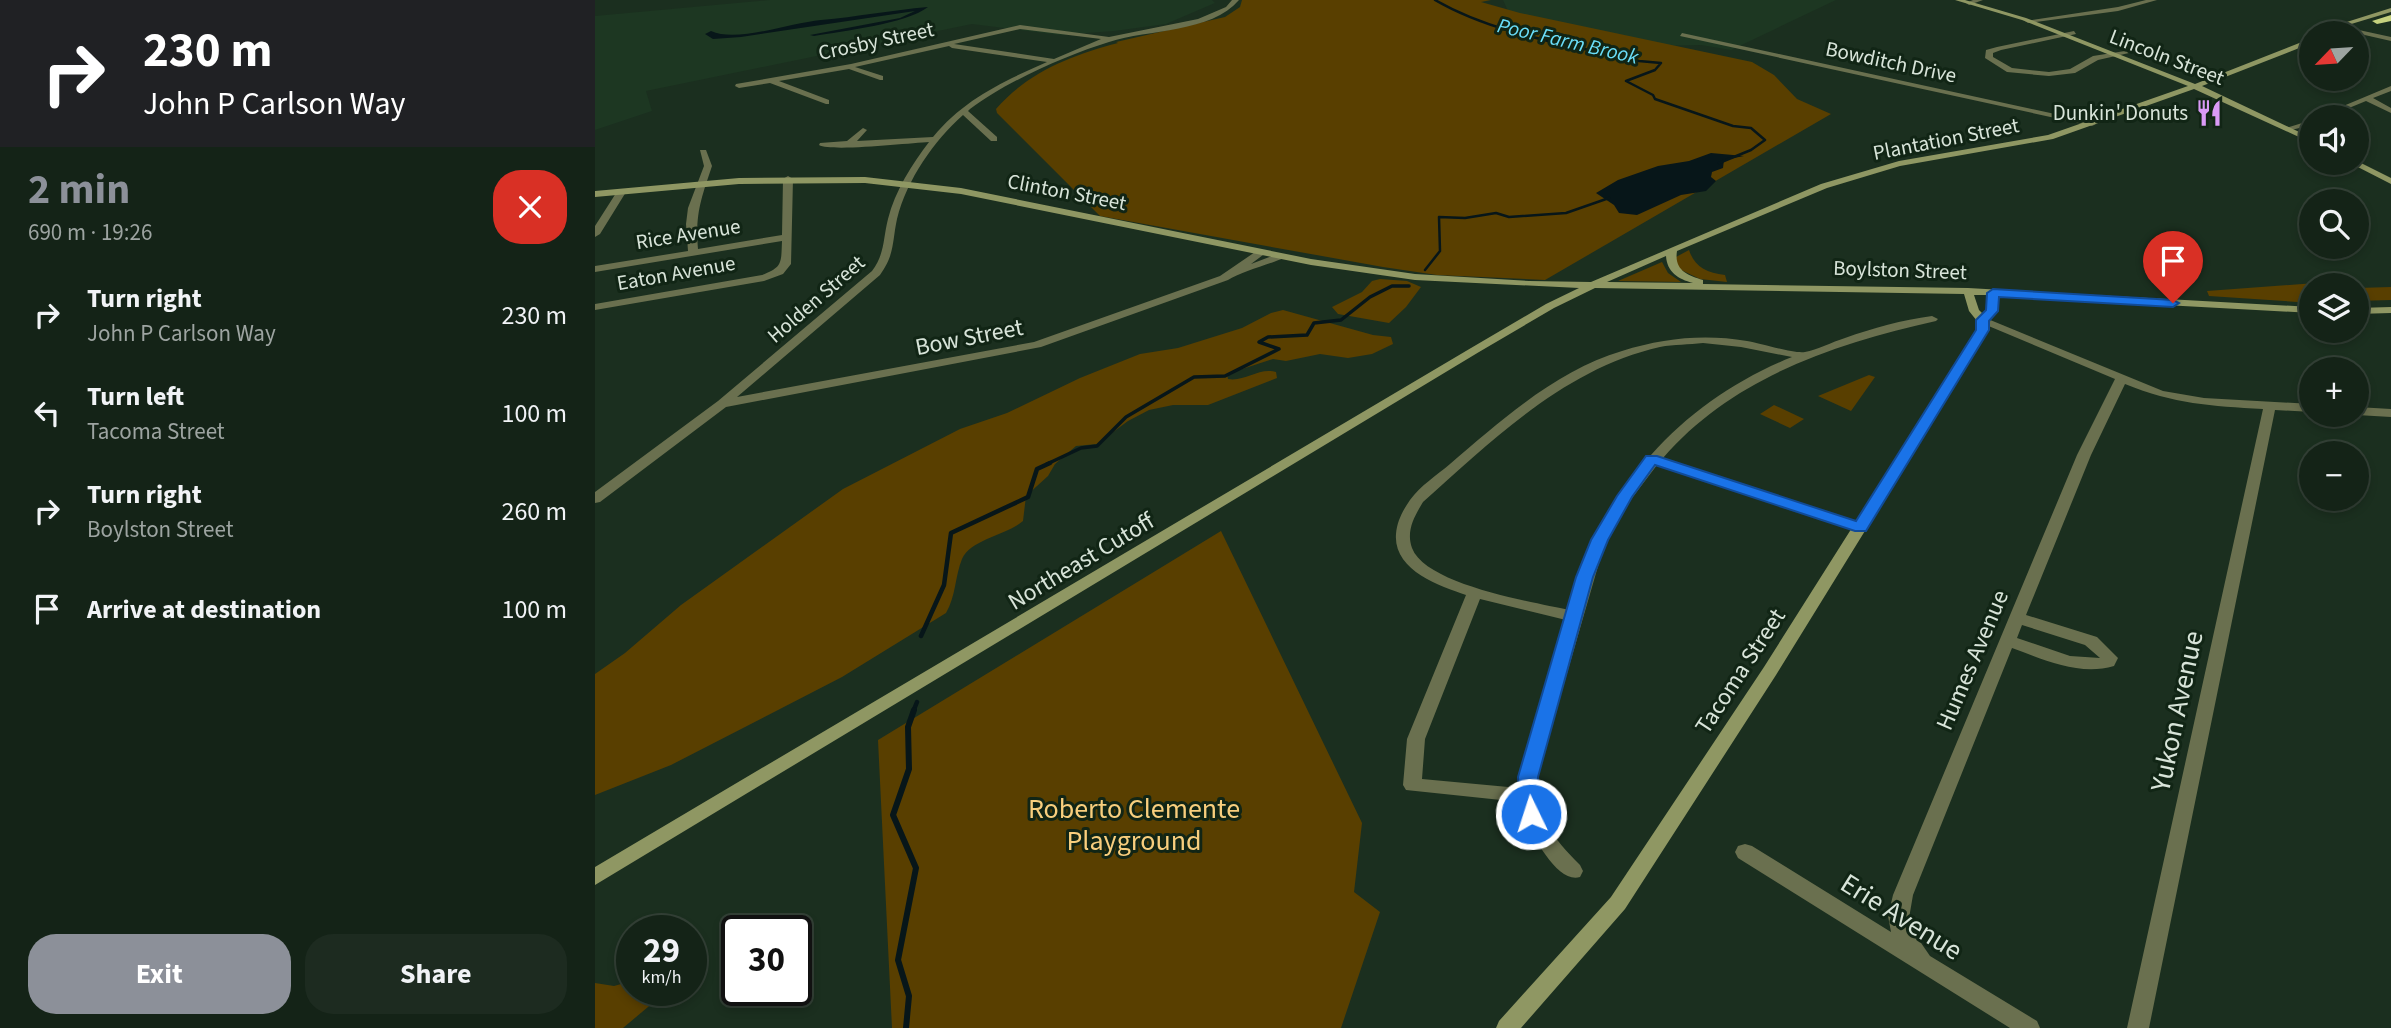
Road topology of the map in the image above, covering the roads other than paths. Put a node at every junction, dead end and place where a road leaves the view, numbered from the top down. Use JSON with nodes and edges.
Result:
{"nodes":[{"id":1,"x":1236,"y":0,"type":"edge"},
{"id":2,"x":1958,"y":0,"type":"edge"},
{"id":3,"x":2154,"y":0,"type":"edge"},
{"id":4,"x":1973,"y":1,"type":"edge"},
{"id":5,"x":2391,"y":10,"type":"edge"},
{"id":6,"x":2007,"y":12,"type":"junction"},
{"id":7,"x":2391,"y":18,"type":"edge"},
{"id":8,"x":2039,"y":20,"type":"junction"},
{"id":9,"x":2028,"y":21,"type":"junction"},
{"id":10,"x":2355,"y":21,"type":"edge"},
{"id":11,"x":2377,"y":21,"type":"joint"},
{"id":12,"x":2369,"y":23,"type":"edge"},
{"id":13,"x":2074,"y":33,"type":"junction"},
{"id":14,"x":2369,"y":34,"type":"edge"},
{"id":15,"x":1682,"y":35,"type":"dead end"},
{"id":16,"x":2064,"y":35,"type":"junction"},
{"id":17,"x":1111,"y":39,"type":"junction"},
{"id":18,"x":2391,"y":39,"type":"edge"},
{"id":19,"x":943,"y":45,"type":"junction"},
{"id":20,"x":2299,"y":45,"type":"edge"},
{"id":21,"x":2125,"y":52,"type":"junction"},
{"id":22,"x":2113,"y":55,"type":"junction"},
{"id":23,"x":1055,"y":61,"type":"junction"},
{"id":24,"x":851,"y":66,"type":"junction"},
{"id":25,"x":2230,"y":72,"type":"junction"},
{"id":26,"x":2182,"y":73,"type":"junction"},
{"id":27,"x":880,"y":78,"type":"dead end"},
{"id":28,"x":770,"y":80,"type":"junction"},
{"id":29,"x":2204,"y":82,"type":"junction"},
{"id":30,"x":739,"y":86,"type":"dead end"},
{"id":31,"x":2194,"y":86,"type":"junction"},
{"id":32,"x":2391,"y":88,"type":"edge"},
{"id":33,"x":2165,"y":96,"type":"junction"},
{"id":34,"x":2366,"y":98,"type":"junction"},
{"id":35,"x":2227,"y":99,"type":"junction"},
{"id":36,"x":826,"y":102,"type":"dead end"},
{"id":37,"x":2349,"y":105,"type":"edge"},
{"id":38,"x":964,"y":111,"type":"junction"},
{"id":39,"x":2391,"y":111,"type":"edge"},
{"id":40,"x":2092,"y":124,"type":"junction"},
{"id":41,"x":2299,"y":127,"type":"edge"},
{"id":42,"x":2299,"y":127,"type":"edge"},
{"id":43,"x":2287,"y":129,"type":"junction"},
{"id":44,"x":863,"y":130,"type":"dead end"},
{"id":45,"x":2299,"y":135,"type":"edge"},
{"id":46,"x":937,"y":139,"type":"junction"},
{"id":47,"x":994,"y":139,"type":"dead end"},
{"id":48,"x":823,"y":145,"type":"dead end"},
{"id":49,"x":848,"y":145,"type":"junction"},
{"id":50,"x":703,"y":152,"type":"dead end"},
{"id":51,"x":2369,"y":163,"type":"edge"},
{"id":52,"x":2369,"y":168,"type":"edge"},
{"id":53,"x":2388,"y":175,"type":"edge"},
{"id":54,"x":788,"y":179,"type":"junction"},
{"id":55,"x":2391,"y":181,"type":"edge"},
{"id":56,"x":700,"y":184,"type":"junction"},
{"id":57,"x":907,"y":184,"type":"junction"},
{"id":58,"x":621,"y":192,"type":"junction"},
{"id":59,"x":595,"y":194,"type":"edge"},
{"id":60,"x":595,"y":234,"type":"edge"},
{"id":61,"x":787,"y":237,"type":"junction"},
{"id":62,"x":1672,"y":251,"type":"junction"},
{"id":63,"x":694,"y":253,"type":"junction"},
{"id":64,"x":1262,"y":253,"type":"junction"},
{"id":65,"x":1280,"y":256,"type":"junction"},
{"id":66,"x":595,"y":269,"type":"edge"},
{"id":67,"x":1216,"y":281,"type":"junction"},
{"id":68,"x":1529,"y":284,"type":"junction"},
{"id":69,"x":1591,"y":285,"type":"junction"},
{"id":70,"x":1710,"y":286,"type":"junction"},
{"id":71,"x":1968,"y":290,"type":"junction"},
{"id":72,"x":1993,"y":293,"type":"junction"},
{"id":73,"x":1550,"y":306,"type":"junction"},
{"id":74,"x":595,"y":307,"type":"edge"},
{"id":75,"x":2299,"y":309,"type":"edge"},
{"id":76,"x":2369,"y":310,"type":"edge"},
{"id":77,"x":2391,"y":310,"type":"edge"},
{"id":78,"x":1932,"y":319,"type":"dead end"},
{"id":79,"x":1983,"y":320,"type":"junction"},
{"id":80,"x":1803,"y":356,"type":"junction"},
{"id":81,"x":2121,"y":379,"type":"junction"},
{"id":82,"x":722,"y":404,"type":"junction"},
{"id":83,"x":2270,"y":406,"type":"junction"},
{"id":84,"x":2299,"y":407,"type":"edge"},
{"id":85,"x":2369,"y":412,"type":"edge"},
{"id":86,"x":2391,"y":413,"type":"edge"},
{"id":87,"x":1651,"y":459,"type":"junction"},
{"id":88,"x":595,"y":499,"type":"edge"},
{"id":89,"x":1860,"y":528,"type":"junction"},
{"id":90,"x":1475,"y":593,"type":"junction"},
{"id":91,"x":1575,"y":617,"type":"junction"},
{"id":92,"x":2017,"y":618,"type":"junction"},
{"id":93,"x":2008,"y":641,"type":"junction"},
{"id":94,"x":1528,"y":796,"type":"junction"},
{"id":95,"x":1745,"y":852,"type":"dead end"},
{"id":96,"x":1573,"y":871,"type":"dead end"},
{"id":97,"x":595,"y":877,"type":"edge"},
{"id":98,"x":1922,"y":960,"type":"junction"},
{"id":99,"x":1507,"y":1028,"type":"edge"},
{"id":100,"x":2029,"y":1028,"type":"edge"},
{"id":101,"x":2138,"y":1028,"type":"edge"}],
"edges":[{"from":1,"to":17,"type":"street","name":"Holden Street"},
{"from":2,"to":4,"type":"main road"},
{"from":3,"to":8,"type":"street"},
{"from":4,"to":6,"type":"main road"},
{"from":5,"to":10,"type":"main road"},
{"from":6,"to":8,"type":"main road","name":"Lincoln Street"},
{"from":6,"to":9,"type":"main road","name":"Lincoln Street"},
{"from":7,"to":11,"type":"highway"},
{"from":8,"to":9,"type":"street"},
{"from":8,"to":13,"type":"main road","name":"Lincoln Street"},
{"from":9,"to":16,"type":"main road","name":"Lincoln Street"},
{"from":11,"to":12,"type":"main road"},
{"from":13,"to":16,"type":"street"},
{"from":13,"to":21,"type":"main road","name":"Lincoln Street"},
{"from":14,"to":18,"type":"street"},
{"from":15,"to":40,"type":"street","name":"Bowditch Drive"},
{"from":16,"to":22,"type":"main road","name":"Lincoln Street"},
{"from":16,"to":22,"type":"street"},
{"from":17,"to":19,"type":"street","name":"Crosby Street"},
{"from":17,"to":23,"type":"street","name":"Holden Street"},
{"from":19,"to":23,"type":"street"},
{"from":19,"to":24,"type":"street","name":"Crosby Street"},
{"from":20,"to":25,"type":"main road","name":"Plantation Street"},
{"from":21,"to":22,"type":"street"},
{"from":21,"to":26,"type":"main road","name":"Lincoln Street"},
{"from":22,"to":31,"type":"main road","name":"Lincoln Street"},
{"from":23,"to":38,"type":"street","name":"Holden Street"},
{"from":24,"to":27,"type":"street"},
{"from":24,"to":28,"type":"street","name":"Crosby Street"},
{"from":25,"to":26,"type":"main road"},
{"from":25,"to":29,"type":"main road","name":"Plantation Street"},
{"from":26,"to":29,"type":"main road","name":"Lincoln Street"},
{"from":28,"to":30,"type":"street","name":"Crosby Street"},
{"from":28,"to":36,"type":"street"},
{"from":29,"to":31,"type":"main road","name":"Plantation Street"},
{"from":29,"to":41,"type":"main road","name":"Lincoln Street"},
{"from":31,"to":33,"type":"main road","name":"Plantation Street"},
{"from":31,"to":35,"type":"main road","name":"Lincoln Street"},
{"from":32,"to":34,"type":"street"},
{"from":33,"to":35,"type":"main road"},
{"from":33,"to":40,"type":"main road","name":"Plantation Street"},
{"from":34,"to":37,"type":"street"},
{"from":34,"to":39,"type":"street"},
{"from":35,"to":43,"type":"main road","name":"Lincoln Street"},
{"from":38,"to":46,"type":"street","name":"Holden Street"},
{"from":38,"to":47,"type":"street"},
{"from":40,"to":62,"type":"main road","name":"Plantation Street"},
{"from":42,"to":43,"type":"street"},
{"from":43,"to":45,"type":"main road","name":"Lincoln Street"},
{"from":44,"to":49,"type":"street"},
{"from":46,"to":49,"type":"street"},
{"from":46,"to":57,"type":"street","name":"Holden Street"},
{"from":48,"to":49,"type":"street"},
{"from":50,"to":56,"type":"street"},
{"from":51,"to":53,"type":"main road"},
{"from":52,"to":53,"type":"main road"},
{"from":53,"to":55,"type":"main road"},
{"from":54,"to":56,"type":"main road","name":"Clinton Street"},
{"from":54,"to":57,"type":"main road","name":"Clinton Street"},
{"from":54,"to":61,"type":"street"},
{"from":56,"to":58,"type":"main road","name":"Clinton Street"},
{"from":56,"to":63,"type":"street"},
{"from":57,"to":64,"type":"main road","name":"Clinton Street"},
{"from":57,"to":82,"type":"street","name":"Holden Street"},
{"from":58,"to":59,"type":"main road","name":"Clinton Street"},
{"from":58,"to":60,"type":"street"},
{"from":61,"to":63,"type":"street","name":"Rice Avenue"},
{"from":61,"to":74,"type":"street","name":"Eaton Avenue"},
{"from":62,"to":69,"type":"main road","name":"Plantation Street"},
{"from":62,"to":70,"type":"main road"},
{"from":63,"to":66,"type":"street","name":"Rice Avenue"},
{"from":64,"to":65,"type":"main road","name":"Clinton Street"},
{"from":64,"to":67,"type":"street","name":"Bow Street"},
{"from":65,"to":67,"type":"street","name":"Bow Street"},
{"from":65,"to":68,"type":"main road","name":"Clinton Street"},
{"from":67,"to":82,"type":"street","name":"Bow Street"},
{"from":68,"to":69,"type":"main road","name":"Boylston Street"},
{"from":68,"to":73,"type":"main road"},
{"from":69,"to":70,"type":"main road","name":"Boylston Street"},
{"from":69,"to":73,"type":"main road","name":"Northeast Cutoff"},
{"from":70,"to":71,"type":"main road","name":"Boylston Street"},
{"from":71,"to":72,"type":"main road","name":"Boylston Street"},
{"from":71,"to":79,"type":"main road"},
{"from":72,"to":75,"type":"main road","name":"Boylston Street"},
{"from":72,"to":79,"type":"main road","name":"Tacoma Street"},
{"from":73,"to":97,"type":"main road","name":"Northeast Cutoff"},
{"from":76,"to":77,"type":"main road"},
{"from":78,"to":80,"type":"street"},
{"from":79,"to":81,"type":"street"},
{"from":79,"to":89,"type":"main road","name":"Tacoma Street"},
{"from":80,"to":87,"type":"street"},
{"from":80,"to":90,"type":"street"},
{"from":81,"to":83,"type":"street"},
{"from":81,"to":92,"type":"street","name":"Humes Avenue"},
{"from":82,"to":88,"type":"street","name":"Holden Street"},
{"from":83,"to":84,"type":"street"},
{"from":83,"to":101,"type":"street","name":"Yukon Avenue"},
{"from":85,"to":86,"type":"street"},
{"from":87,"to":89,"type":"street"},
{"from":87,"to":91,"type":"street"},
{"from":89,"to":99,"type":"main road","name":"Tacoma Street"},
{"from":90,"to":91,"type":"street"},
{"from":90,"to":94,"type":"street"},
{"from":91,"to":94,"type":"street"},
{"from":92,"to":93,"type":"street","name":"Humes Avenue"},
{"from":92,"to":93,"type":"street"},
{"from":93,"to":98,"type":"street","name":"Humes Avenue"},
{"from":94,"to":96,"type":"street"},
{"from":95,"to":98,"type":"street","name":"Erie Avenue"},
{"from":98,"to":100,"type":"street","name":"Erie Avenue"}]}
